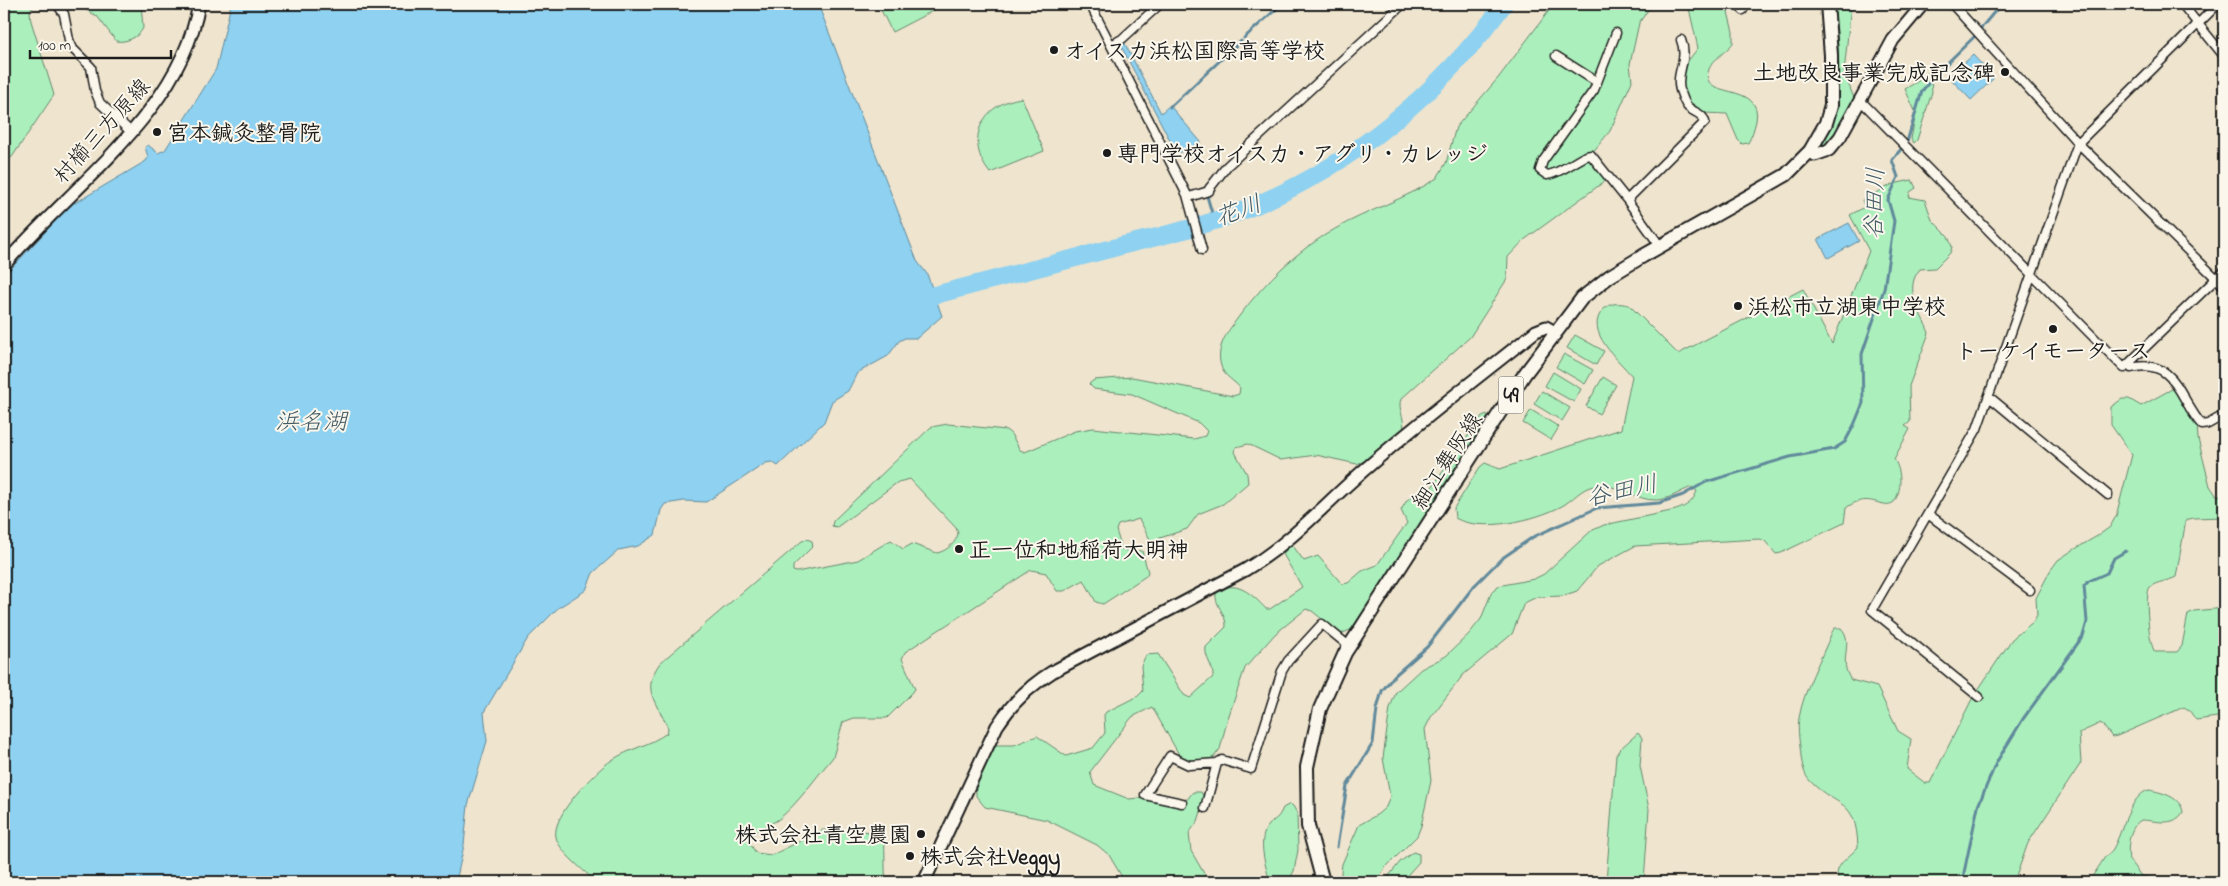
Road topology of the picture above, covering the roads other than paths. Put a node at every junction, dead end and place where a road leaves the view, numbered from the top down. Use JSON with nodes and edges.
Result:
{"nodes":[{"id":1,"x":57,"y":4,"type":"edge"},
{"id":2,"x":199,"y":4,"type":"edge"},
{"id":3,"x":1090,"y":4,"type":"edge"},
{"id":4,"x":1160,"y":4,"type":"edge"},
{"id":5,"x":1403,"y":4,"type":"edge"},
{"id":6,"x":1827,"y":4,"type":"edge"},
{"id":7,"x":1923,"y":4,"type":"edge"},
{"id":8,"x":1952,"y":4,"type":"edge"},
{"id":9,"x":2182,"y":4,"type":"edge"},
{"id":10,"x":2218,"y":4,"type":"edge"},
{"id":11,"x":2197,"y":25,"type":"junction"},
{"id":12,"x":1616,"y":33,"type":"dead end"},
{"id":13,"x":1681,"y":40,"type":"dead end"},
{"id":14,"x":1111,"y":45,"type":"junction"},
{"id":15,"x":1556,"y":56,"type":"dead end"},
{"id":16,"x":2224,"y":56,"type":"edge"},
{"id":17,"x":1597,"y":82,"type":"junction"},
{"id":18,"x":1858,"y":102,"type":"junction"},
{"id":19,"x":130,"y":132,"type":"junction"},
{"id":20,"x":2078,"y":143,"type":"junction"},
{"id":21,"x":1810,"y":151,"type":"junction"},
{"id":22,"x":1189,"y":199,"type":"junction"},
{"id":23,"x":1627,"y":200,"type":"junction"},
{"id":24,"x":1660,"y":246,"type":"junction"},
{"id":25,"x":1202,"y":250,"type":"dead end"},
{"id":26,"x":4,"y":265,"type":"edge"},
{"id":27,"x":2224,"y":271,"type":"edge"},
{"id":28,"x":2031,"y":274,"type":"junction"},
{"id":29,"x":2216,"y":278,"type":"junction"},
{"id":30,"x":2224,"y":286,"type":"edge"},
{"id":31,"x":1555,"y":332,"type":"junction"},
{"id":32,"x":2128,"y":365,"type":"junction"},
{"id":33,"x":1988,"y":399,"type":"junction"},
{"id":34,"x":2224,"y":415,"type":"edge"},
{"id":35,"x":2108,"y":496,"type":"dead end"},
{"id":36,"x":1928,"y":514,"type":"junction"},
{"id":37,"x":2030,"y":590,"type":"dead end"},
{"id":38,"x":1349,"y":646,"type":"junction"},
{"id":39,"x":1980,"y":697,"type":"dead end"},
{"id":40,"x":1217,"y":763,"type":"junction"},
{"id":41,"x":1182,"y":803,"type":"dead end"},
{"id":42,"x":1205,"y":808,"type":"dead end"},
{"id":43,"x":924,"y":882,"type":"edge"},
{"id":44,"x":1323,"y":882,"type":"edge"}],
"edges":[{"from":1,"to":19,"type":"street"},
{"from":2,"to":19,"type":"street","name":"村櫛三方原線"},
{"from":3,"to":14,"type":"street"},
{"from":4,"to":14,"type":"street"},
{"from":5,"to":22,"type":"street"},
{"from":6,"to":21,"type":"main road","name":"細江舞阪線","number":"49"},
{"from":7,"to":18,"type":"street"},
{"from":8,"to":20,"type":"street"},
{"from":9,"to":11,"type":"street"},
{"from":10,"to":11,"type":"street"},
{"from":11,"to":16,"type":"street"},
{"from":11,"to":20,"type":"street"},
{"from":12,"to":17,"type":"street"},
{"from":13,"to":23,"type":"street"},
{"from":14,"to":22,"type":"street"},
{"from":15,"to":17,"type":"street"},
{"from":17,"to":23,"type":"street"},
{"from":18,"to":21,"type":"street"},
{"from":18,"to":28,"type":"street"},
{"from":19,"to":26,"type":"street","name":"村櫛三方原線"},
{"from":20,"to":28,"type":"street"},
{"from":20,"to":29,"type":"street"},
{"from":21,"to":24,"type":"main road","name":"細江舞阪線","number":"49"},
{"from":22,"to":25,"type":"street"},
{"from":23,"to":24,"type":"street"},
{"from":24,"to":31,"type":"main road","name":"細江舞阪線","number":"49"},
{"from":27,"to":29,"type":"street"},
{"from":28,"to":32,"type":"street"},
{"from":28,"to":33,"type":"street"},
{"from":29,"to":30,"type":"street"},
{"from":29,"to":32,"type":"street"},
{"from":31,"to":38,"type":"main road","name":"細江舞阪線","number":"49"},
{"from":31,"to":43,"type":"street"},
{"from":32,"to":34,"type":"street"},
{"from":33,"to":35,"type":"street"},
{"from":33,"to":36,"type":"street"},
{"from":36,"to":37,"type":"street"},
{"from":36,"to":39,"type":"street"},
{"from":38,"to":40,"type":"street"},
{"from":38,"to":44,"type":"main road","name":"細江舞阪線","number":"49"},
{"from":40,"to":41,"type":"street"},
{"from":40,"to":42,"type":"street"}]}
